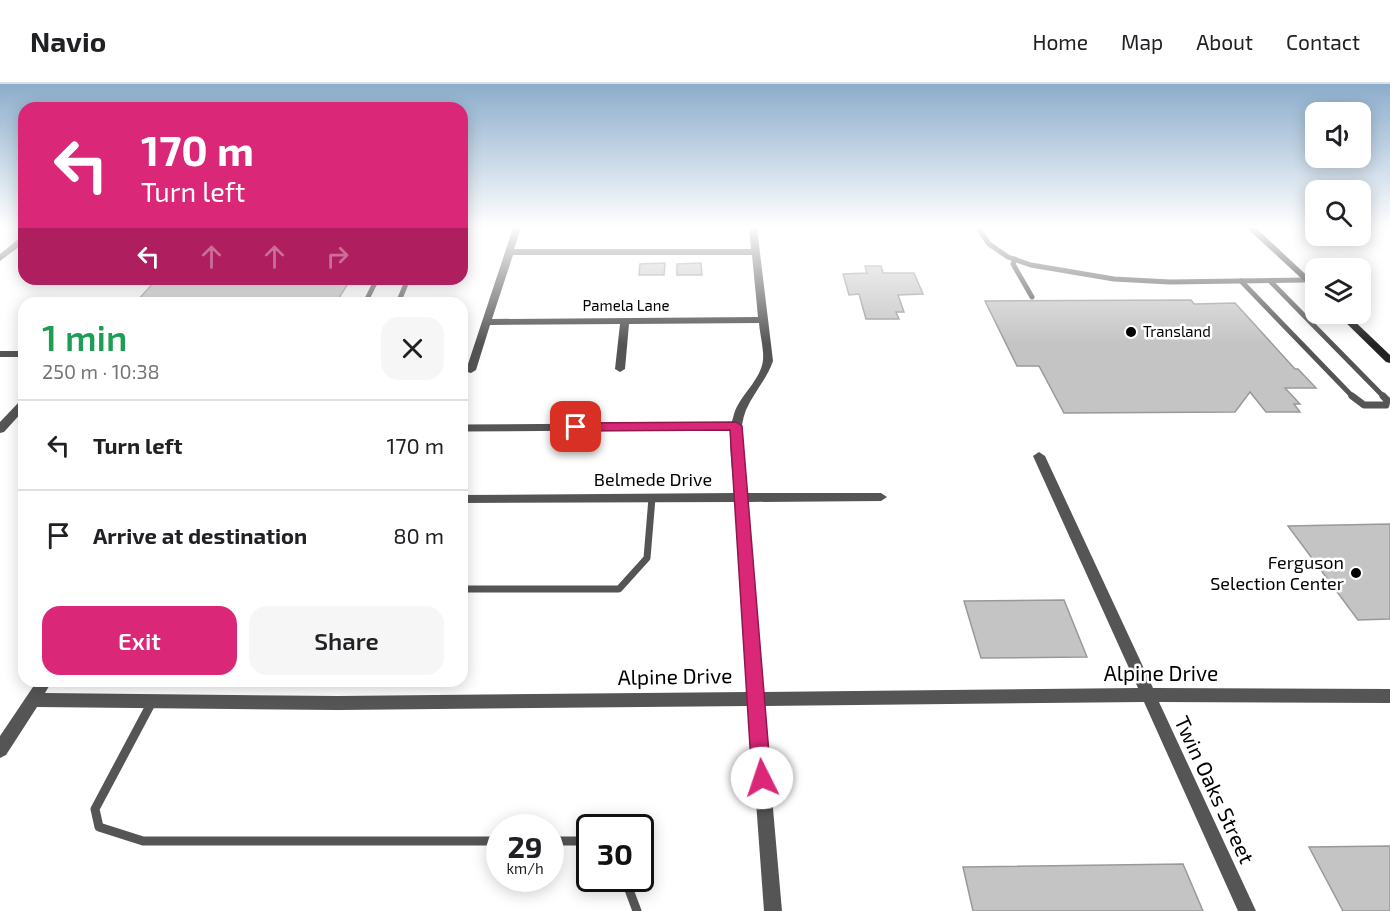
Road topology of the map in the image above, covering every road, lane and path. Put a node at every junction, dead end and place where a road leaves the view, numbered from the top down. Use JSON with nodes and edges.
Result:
{"nodes":[{"id":1,"x":505,"y":267,"type":"edge"},
{"id":2,"x":758,"y":267,"type":"edge"},
{"id":3,"x":1014,"y":267,"type":"edge"},
{"id":4,"x":1045,"y":267,"type":"edge"},
{"id":5,"x":1292,"y":267,"type":"edge"},
{"id":6,"x":1305,"y":279,"type":"edge"},
{"id":7,"x":1305,"y":280,"type":"edge"},
{"id":8,"x":1241,"y":281,"type":"junction"},
{"id":9,"x":1270,"y":281,"type":"junction"},
{"id":10,"x":1032,"y":297,"type":"dead end"},
{"id":11,"x":764,"y":320,"type":"junction"},
{"id":12,"x":625,"y":321,"type":"junction"},
{"id":13,"x":488,"y":322,"type":"junction"},
{"id":14,"x":1352,"y":324,"type":"edge"},
{"id":15,"x":0,"y":354,"type":"edge"},
{"id":16,"x":18,"y":354,"type":"edge"},
{"id":17,"x":1390,"y":360,"type":"edge"},
{"id":18,"x":620,"y":369,"type":"dead end"},
{"id":19,"x":471,"y":370,"type":"dead end"},
{"id":20,"x":1379,"y":392,"type":"junction"},
{"id":21,"x":1390,"y":392,"type":"edge"},
{"id":22,"x":18,"y":410,"type":"edge"},
{"id":23,"x":736,"y":426,"type":"junction"},
{"id":24,"x":468,"y":428,"type":"edge"},
{"id":25,"x":0,"y":429,"type":"edge"},
{"id":26,"x":1039,"y":456,"type":"dead end"},
{"id":27,"x":742,"y":497,"type":"junction"},
{"id":28,"x":881,"y":497,"type":"dead end"},
{"id":29,"x":652,"y":498,"type":"junction"},
{"id":30,"x":468,"y":499,"type":"edge"},
{"id":31,"x":468,"y":589,"type":"edge"},
{"id":32,"x":41,"y":687,"type":"edge"},
{"id":33,"x":1147,"y":695,"type":"junction"},
{"id":34,"x":1390,"y":696,"type":"edge"},
{"id":35,"x":757,"y":698,"type":"junction"},
{"id":36,"x":32,"y":700,"type":"junction"},
{"id":37,"x":153,"y":700,"type":"junction"},
{"id":38,"x":0,"y":750,"type":"edge"},
{"id":39,"x":486,"y":841,"type":"edge"},
{"id":40,"x":630,"y":892,"type":"edge"},
{"id":41,"x":637,"y":911,"type":"edge"},
{"id":42,"x":773,"y":911,"type":"edge"},
{"id":43,"x":1247,"y":911,"type":"edge"}],
"edges":[{"from":1,"to":13,"type":"street"},
{"from":2,"to":11,"type":"street"},
{"from":3,"to":10,"type":"lane"},
{"from":4,"to":8,"type":"lane"},
{"from":5,"to":6,"type":"street"},
{"from":7,"to":9,"type":"lane"},
{"from":8,"to":9,"type":"lane"},
{"from":8,"to":20,"type":"lane"},
{"from":9,"to":20,"type":"lane"},
{"from":11,"to":12,"type":"street","name":"Pamela Lane"},
{"from":11,"to":23,"type":"street"},
{"from":12,"to":13,"type":"street","name":"Pamela Lane"},
{"from":12,"to":18,"type":"street"},
{"from":13,"to":19,"type":"street"},
{"from":14,"to":17,"type":"street"},
{"from":15,"to":16,"type":"street"},
{"from":20,"to":21,"type":"lane"},
{"from":22,"to":25,"type":"street"},
{"from":23,"to":24,"type":"lane"},
{"from":23,"to":27,"type":"street"},
{"from":26,"to":33,"type":"street","name":"Twin Oaks Street"},
{"from":27,"to":28,"type":"street","name":"Belmede Drive"},
{"from":27,"to":29,"type":"street","name":"Belmede Drive"},
{"from":27,"to":35,"type":"street"},
{"from":29,"to":30,"type":"street","name":"Belmede Drive"},
{"from":29,"to":31,"type":"lane"},
{"from":32,"to":36,"type":"street"},
{"from":33,"to":34,"type":"street","name":"Alpine Drive"},
{"from":33,"to":35,"type":"street","name":"Alpine Drive"},
{"from":33,"to":43,"type":"street","name":"Twin Oaks Street"},
{"from":35,"to":37,"type":"street","name":"Alpine Drive"},
{"from":35,"to":42,"type":"street"},
{"from":36,"to":37,"type":"street","name":"Alpine Drive"},
{"from":36,"to":38,"type":"street"},
{"from":37,"to":39,"type":"lane"},
{"from":40,"to":41,"type":"lane"}]}
